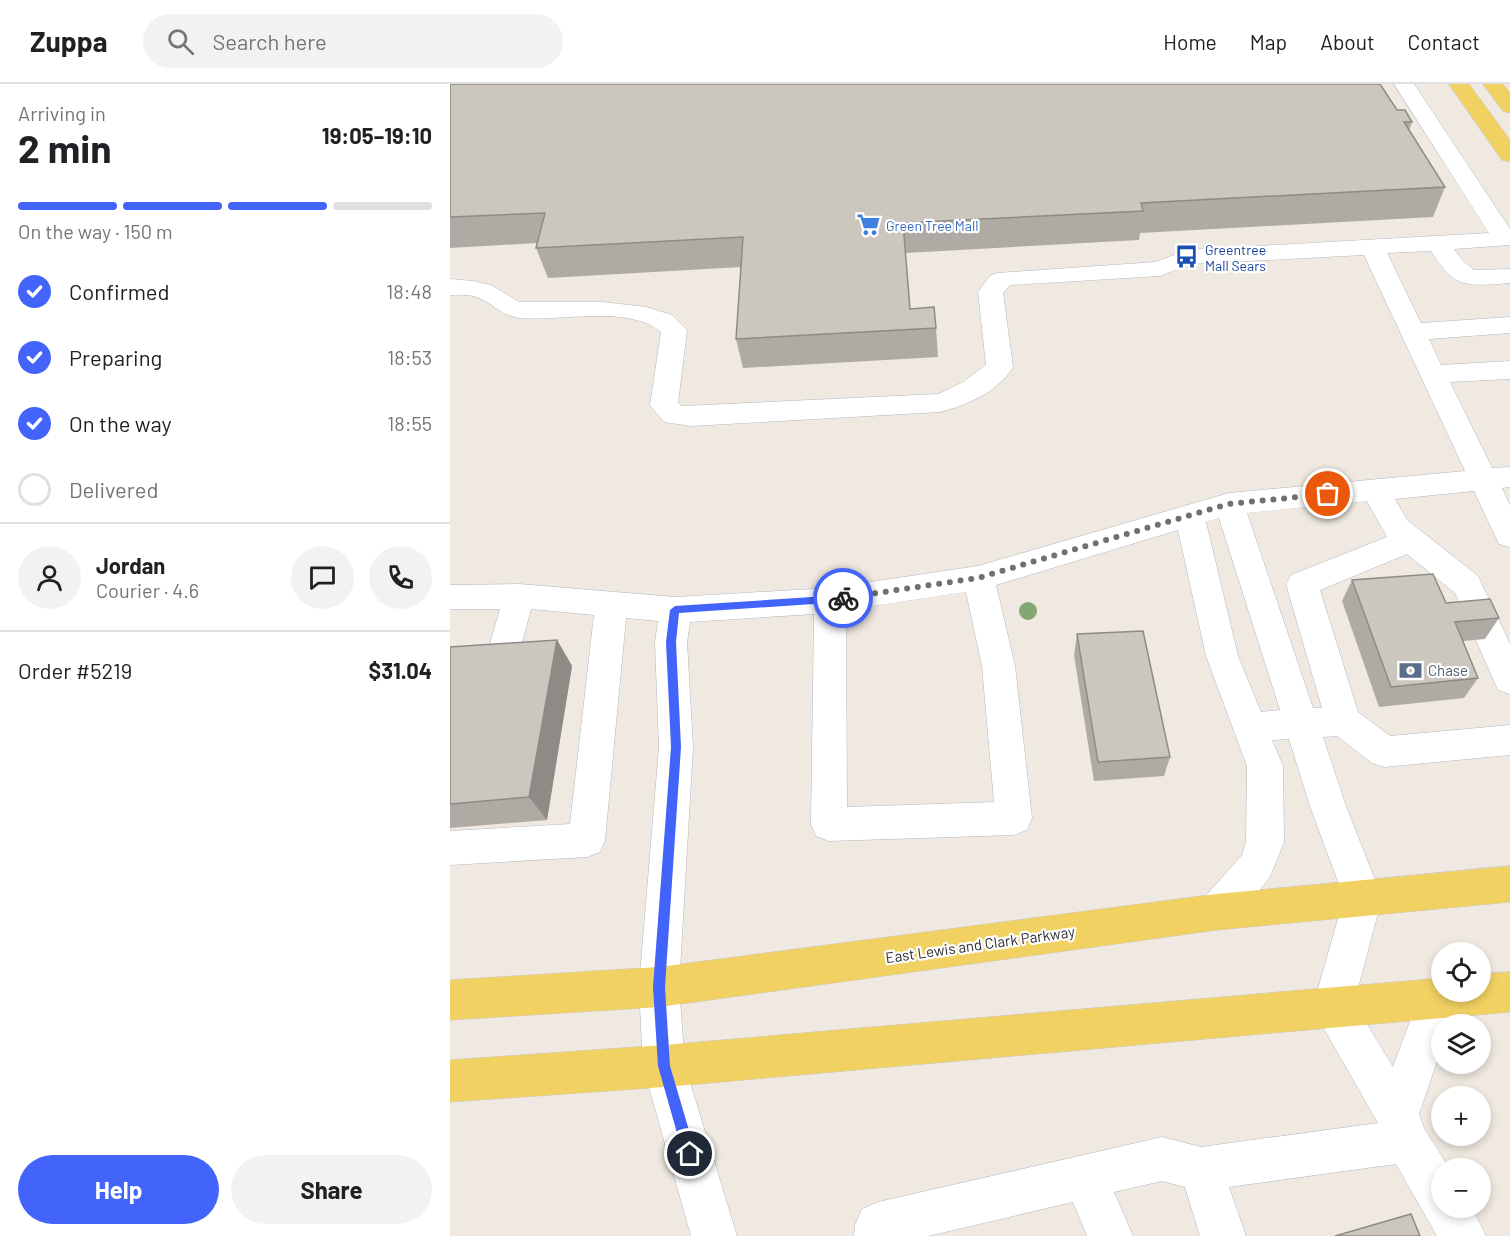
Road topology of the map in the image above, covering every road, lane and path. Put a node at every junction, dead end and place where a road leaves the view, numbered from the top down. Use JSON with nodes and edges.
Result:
{"nodes":[{"id":1,"x":1404,"y":84,"type":"edge"},
{"id":2,"x":1460,"y":84,"type":"edge"},
{"id":3,"x":1493,"y":84,"type":"edge"},
{"id":4,"x":1510,"y":107,"type":"edge"},
{"id":5,"x":1510,"y":155,"type":"edge"},
{"id":6,"x":1507,"y":243,"type":"edge"},
{"id":7,"x":1440,"y":244,"type":"junction"},
{"id":8,"x":1372,"y":247,"type":"junction"},
{"id":9,"x":1510,"y":276,"type":"edge"},
{"id":10,"x":450,"y":287,"type":"edge"},
{"id":11,"x":1510,"y":325,"type":"edge"},
{"id":12,"x":1413,"y":332,"type":"junction"},
{"id":13,"x":1510,"y":370,"type":"edge"},
{"id":14,"x":1433,"y":374,"type":"junction"},
{"id":15,"x":1497,"y":478,"type":"edge"},
{"id":16,"x":1376,"y":489,"type":"junction"},
{"id":17,"x":1228,"y":504,"type":"junction"},
{"id":18,"x":1190,"y":515,"type":"junction"},
{"id":19,"x":1510,"y":536,"type":"edge"},
{"id":20,"x":1411,"y":540,"type":"junction"},
{"id":21,"x":978,"y":578,"type":"junction"},
{"id":22,"x":519,"y":596,"type":"junction"},
{"id":23,"x":450,"y":597,"type":"edge"},
{"id":24,"x":830,"y":600,"type":"junction"},
{"id":25,"x":611,"y":604,"type":"junction"},
{"id":26,"x":675,"y":610,"type":"junction"},
{"id":27,"x":502,"y":657,"type":"edge"},
{"id":28,"x":1510,"y":680,"type":"edge"},
{"id":29,"x":1343,"y":721,"type":"junction"},
{"id":30,"x":1301,"y":724,"type":"junction"},
{"id":31,"x":1250,"y":727,"type":"junction"},
{"id":32,"x":1510,"y":740,"type":"edge"},
{"id":33,"x":450,"y":848,"type":"edge"},
{"id":34,"x":1510,"y":884,"type":"edge"},
{"id":35,"x":1363,"y":898,"type":"junction"},
{"id":36,"x":1217,"y":912,"type":"junction"},
{"id":37,"x":659,"y":987,"type":"junction"},
{"id":38,"x":1510,"y":992,"type":"edge"},
{"id":39,"x":1491,"y":994,"type":"edge"},
{"id":40,"x":1431,"y":999,"type":"edge"},
{"id":41,"x":450,"y":1000,"type":"edge"},
{"id":42,"x":1437,"y":1002,"type":"edge"},
{"id":43,"x":1333,"y":1006,"type":"junction"},
{"id":44,"x":664,"y":1066,"type":"junction"},
{"id":45,"x":450,"y":1081,"type":"edge"},
{"id":46,"x":1402,"y":1128,"type":"junction"},
{"id":47,"x":1201,"y":1169,"type":"junction"},
{"id":48,"x":1085,"y":1177,"type":"junction"},
{"id":49,"x":1431,"y":1179,"type":"edge"},
{"id":50,"x":1452,"y":1218,"type":"edge"},
{"id":51,"x":714,"y":1236,"type":"edge"},
{"id":52,"x":877,"y":1236,"type":"edge"},
{"id":53,"x":1110,"y":1236,"type":"edge"},
{"id":54,"x":1223,"y":1236,"type":"edge"},
{"id":55,"x":1463,"y":1236,"type":"edge"}],
"edges":[{"from":1,"to":6,"type":"street"},
{"from":2,"to":5,"type":"main road"},
{"from":3,"to":4,"type":"main road"},
{"from":6,"to":7,"type":"street"},
{"from":7,"to":8,"type":"street"},
{"from":7,"to":9,"type":"street"},
{"from":8,"to":10,"type":"street"},
{"from":8,"to":12,"type":"street"},
{"from":11,"to":12,"type":"street"},
{"from":12,"to":14,"type":"street"},
{"from":13,"to":14,"type":"street"},
{"from":14,"to":15,"type":"street"},
{"from":15,"to":16,"type":"street"},
{"from":15,"to":19,"type":"street"},
{"from":16,"to":17,"type":"street"},
{"from":16,"to":20,"type":"street"},
{"from":17,"to":18,"type":"street"},
{"from":17,"to":30,"type":"street"},
{"from":18,"to":21,"type":"street"},
{"from":18,"to":31,"type":"street"},
{"from":20,"to":28,"type":"street"},
{"from":20,"to":29,"type":"street"},
{"from":21,"to":24,"type":"street"},
{"from":21,"to":24,"type":"street"},
{"from":22,"to":23,"type":"street"},
{"from":22,"to":25,"type":"street"},
{"from":22,"to":27,"type":"street"},
{"from":24,"to":26,"type":"street"},
{"from":25,"to":26,"type":"street"},
{"from":25,"to":33,"type":"street"},
{"from":26,"to":37,"type":"street"},
{"from":29,"to":30,"type":"street"},
{"from":29,"to":32,"type":"street"},
{"from":30,"to":31,"type":"street"},
{"from":30,"to":35,"type":"street"},
{"from":31,"to":36,"type":"street"},
{"from":34,"to":35,"type":"main road","name":"East Lewis and Clark Parkway"},
{"from":35,"to":36,"type":"main road","name":"East Lewis and Clark Parkway"},
{"from":35,"to":43,"type":"street"},
{"from":36,"to":37,"type":"main road","name":"East Lewis and Clark Parkway"},
{"from":37,"to":41,"type":"main road","name":"East Lewis and Clark Parkway"},
{"from":37,"to":44,"type":"street"},
{"from":38,"to":39,"type":"main road"},
{"from":40,"to":43,"type":"main road"},
{"from":42,"to":46,"type":"street"},
{"from":43,"to":44,"type":"main road"},
{"from":43,"to":46,"type":"street"},
{"from":44,"to":45,"type":"main road"},
{"from":44,"to":51,"type":"street"},
{"from":46,"to":47,"type":"street"},
{"from":46,"to":49,"type":"street"},
{"from":47,"to":48,"type":"street"},
{"from":47,"to":54,"type":"street"},
{"from":48,"to":52,"type":"street"},
{"from":48,"to":53,"type":"street"},
{"from":50,"to":55,"type":"street"}]}
